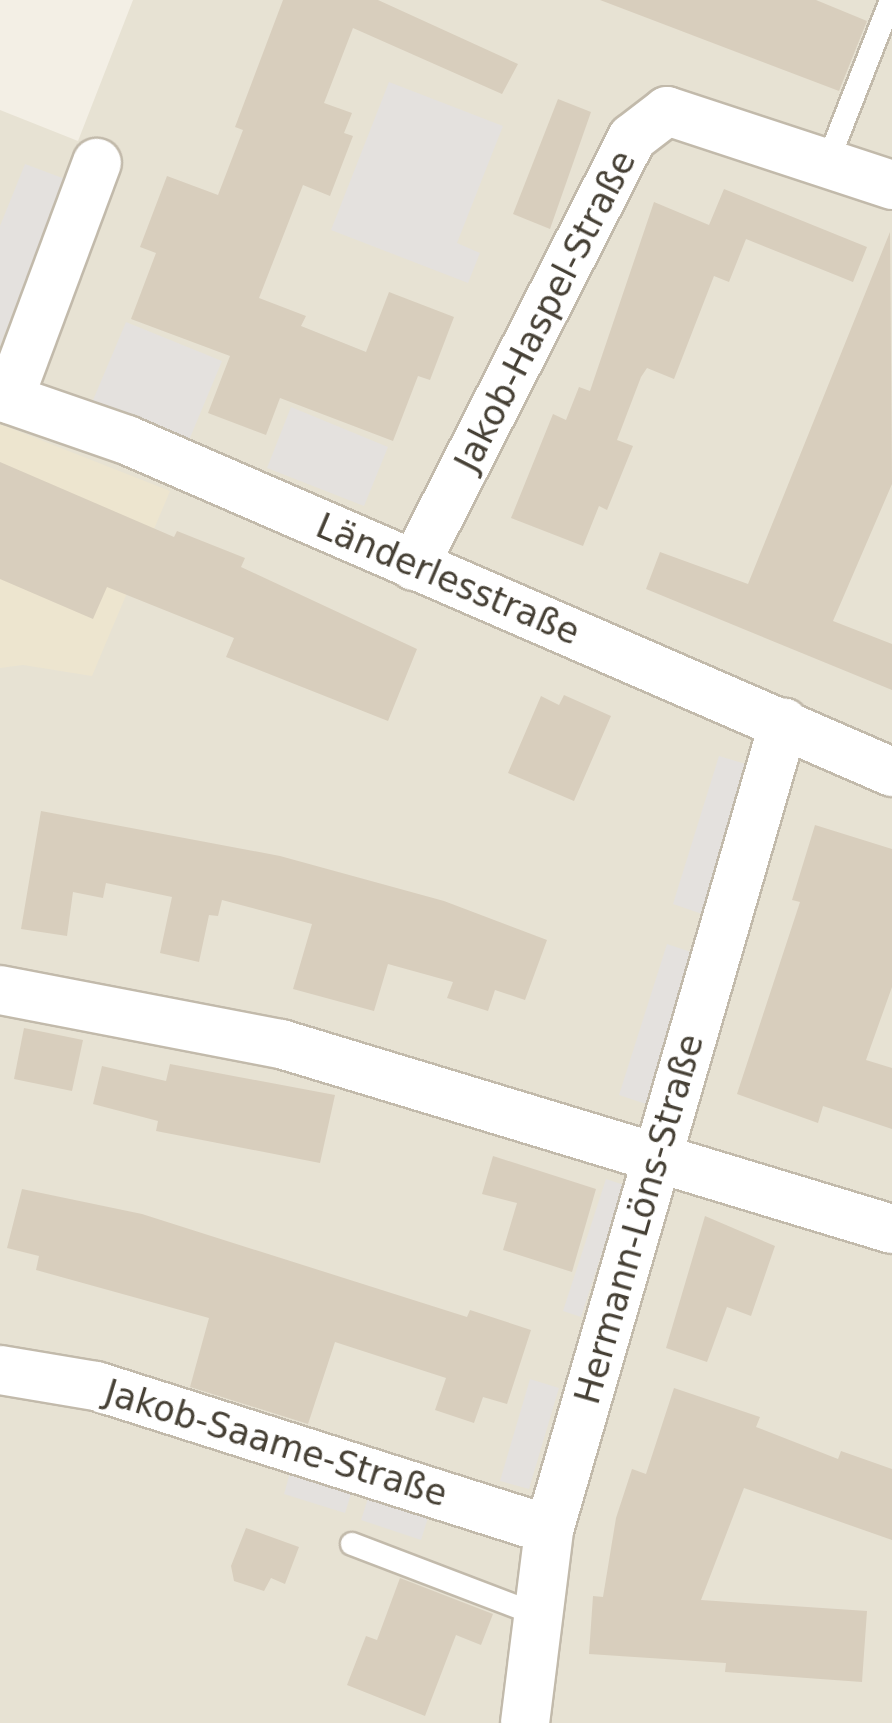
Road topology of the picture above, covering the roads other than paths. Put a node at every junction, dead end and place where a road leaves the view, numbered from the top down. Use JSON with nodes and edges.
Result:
{"nodes":[{"id":1,"x":892,"y":0,"type":"edge"},
{"id":2,"x":828,"y":161,"type":"junction"},
{"id":3,"x":96,"y":163,"type":"dead end"},
{"id":4,"x":892,"y":185,"type":"edge"},
{"id":5,"x":5,"y":398,"type":"edge"},
{"id":6,"x":414,"y":566,"type":"junction"},
{"id":7,"x":784,"y":722,"type":"junction"},
{"id":8,"x":892,"y":772,"type":"edge"},
{"id":9,"x":0,"y":990,"type":"edge"},
{"id":10,"x":656,"y":1158,"type":"junction"},
{"id":11,"x":892,"y":1230,"type":"edge"},
{"id":12,"x":0,"y":1370,"type":"edge"},
{"id":13,"x":549,"y":1530,"type":"junction"},
{"id":14,"x":352,"y":1544,"type":"dead end"},
{"id":15,"x":535,"y":1614,"type":"junction"},
{"id":16,"x":525,"y":1723,"type":"edge"}],
"edges":[{"from":1,"to":2,"type":"lane"},
{"from":2,"to":4,"type":"street","name":"Jakob-Haspel-Straße"},
{"from":2,"to":6,"type":"street","name":"Jakob-Haspel-Straße"},
{"from":3,"to":5,"type":"street"},
{"from":5,"to":6,"type":"street","name":"Länderlesstraße"},
{"from":6,"to":7,"type":"street","name":"Länderlesstraße"},
{"from":7,"to":8,"type":"street","name":"Länderlesstraße"},
{"from":7,"to":10,"type":"street","name":"Hermann-Löns-Straße"},
{"from":9,"to":10,"type":"street"},
{"from":10,"to":11,"type":"street"},
{"from":10,"to":13,"type":"street","name":"Hermann-Löns-Straße"},
{"from":12,"to":13,"type":"street","name":"Jakob-Saame-Straße"},
{"from":13,"to":15,"type":"street","name":"Hermann-Löns-Straße"},
{"from":14,"to":15,"type":"lane"},
{"from":15,"to":16,"type":"street","name":"Hermann-Löns-Straße"}]}
